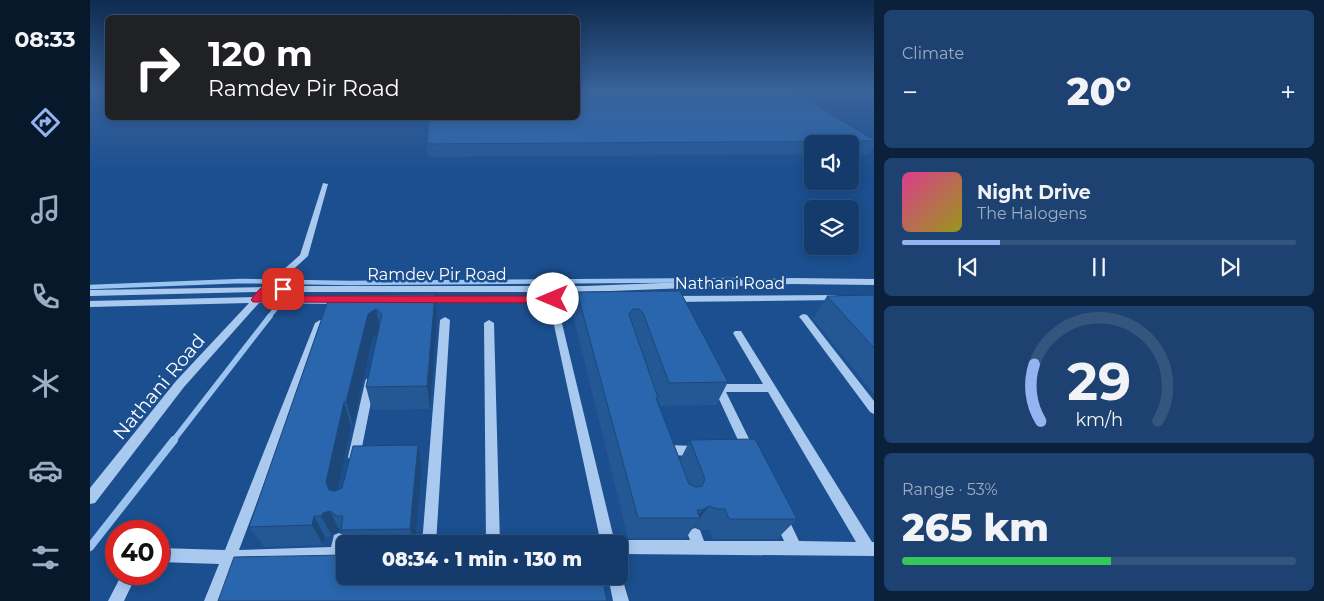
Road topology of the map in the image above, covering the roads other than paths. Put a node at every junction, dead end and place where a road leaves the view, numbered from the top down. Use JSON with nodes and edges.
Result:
{"nodes":[{"id":1,"x":325,"y":184,"type":"dead end"},
{"id":2,"x":777,"y":282,"type":"junction"},
{"id":3,"x":874,"y":282,"type":"edge"},
{"id":4,"x":267,"y":289,"type":"junction"},
{"id":5,"x":550,"y":289,"type":"junction"},
{"id":6,"x":90,"y":293,"type":"edge"},
{"id":7,"x":846,"y":298,"type":"edge"},
{"id":8,"x":592,"y":299,"type":"edge"},
{"id":9,"x":662,"y":299,"type":"edge"},
{"id":10,"x":791,"y":299,"type":"junction"},
{"id":11,"x":257,"y":300,"type":"junction"},
{"id":12,"x":413,"y":300,"type":"edge"},
{"id":13,"x":346,"y":301,"type":"edge"},
{"id":14,"x":90,"y":304,"type":"edge"},
{"id":15,"x":554,"y":305,"type":"junction"},
{"id":16,"x":804,"y":316,"type":"dead end"},
{"id":17,"x":445,"y":320,"type":"dead end"},
{"id":18,"x":320,"y":323,"type":"edge"},
{"id":19,"x":489,"y":324,"type":"dead end"},
{"id":20,"x":738,"y":333,"type":"dead end"},
{"id":21,"x":710,"y":370,"type":"edge"},
{"id":22,"x":372,"y":375,"type":"edge"},
{"id":23,"x":719,"y":388,"type":"junction"},
{"id":24,"x":772,"y":388,"type":"junction"},
{"id":25,"x":874,"y":409,"type":"edge"},
{"id":26,"x":662,"y":438,"type":"edge"},
{"id":27,"x":712,"y":451,"type":"edge"},
{"id":28,"x":748,"y":455,"type":"edge"},
{"id":29,"x":351,"y":470,"type":"edge"},
{"id":30,"x":90,"y":498,"type":"edge"},
{"id":31,"x":774,"y":505,"type":"edge"},
{"id":32,"x":430,"y":535,"type":"edge"},
{"id":33,"x":493,"y":535,"type":"edge"},
{"id":34,"x":606,"y":535,"type":"edge"},
{"id":35,"x":628,"y":546,"type":"edge"},
{"id":36,"x":336,"y":549,"type":"edge"},
{"id":37,"x":795,"y":549,"type":"junction"},
{"id":38,"x":871,"y":549,"type":"edge"},
{"id":39,"x":170,"y":555,"type":"edge"},
{"id":40,"x":229,"y":557,"type":"junction"},
{"id":41,"x":124,"y":585,"type":"edge"},
{"id":42,"x":617,"y":585,"type":"edge"},
{"id":43,"x":116,"y":601,"type":"edge"},
{"id":44,"x":212,"y":601,"type":"edge"},
{"id":45,"x":621,"y":601,"type":"edge"}],
"edges":[{"from":1,"to":4,"type":"street"},
{"from":2,"to":3,"type":"street","name":"Ramdev Pir Road"},
{"from":2,"to":5,"type":"street","name":"Ramdev Pir Road"},
{"from":2,"to":10,"type":"street"},
{"from":4,"to":5,"type":"street","name":"Ramdev Pir Road"},
{"from":4,"to":6,"type":"street","name":"Ramdev Pir Road"},
{"from":4,"to":11,"type":"street"},
{"from":5,"to":15,"type":"street"},
{"from":7,"to":10,"type":"street","name":"Nathani Road"},
{"from":8,"to":15,"type":"street"},
{"from":9,"to":10,"type":"street","name":"Nathani Road"},
{"from":11,"to":13,"type":"street"},
{"from":11,"to":14,"type":"street"},
{"from":11,"to":30,"type":"street","name":"Nathani Road"},
{"from":12,"to":15,"type":"street"},
{"from":15,"to":34,"type":"street"},
{"from":16,"to":25,"type":"street"},
{"from":17,"to":32,"type":"street"},
{"from":18,"to":40,"type":"street"},
{"from":19,"to":33,"type":"street"},
{"from":20,"to":24,"type":"street"},
{"from":21,"to":23,"type":"street"},
{"from":22,"to":29,"type":"street"},
{"from":23,"to":24,"type":"street"},
{"from":23,"to":28,"type":"street"},
{"from":24,"to":38,"type":"street"},
{"from":26,"to":27,"type":"street"},
{"from":31,"to":37,"type":"street"},
{"from":35,"to":37,"type":"street"},
{"from":36,"to":40,"type":"street"},
{"from":37,"to":38,"type":"street"},
{"from":39,"to":40,"type":"street"},
{"from":40,"to":44,"type":"street"},
{"from":41,"to":43,"type":"street"},
{"from":42,"to":45,"type":"street"}]}
